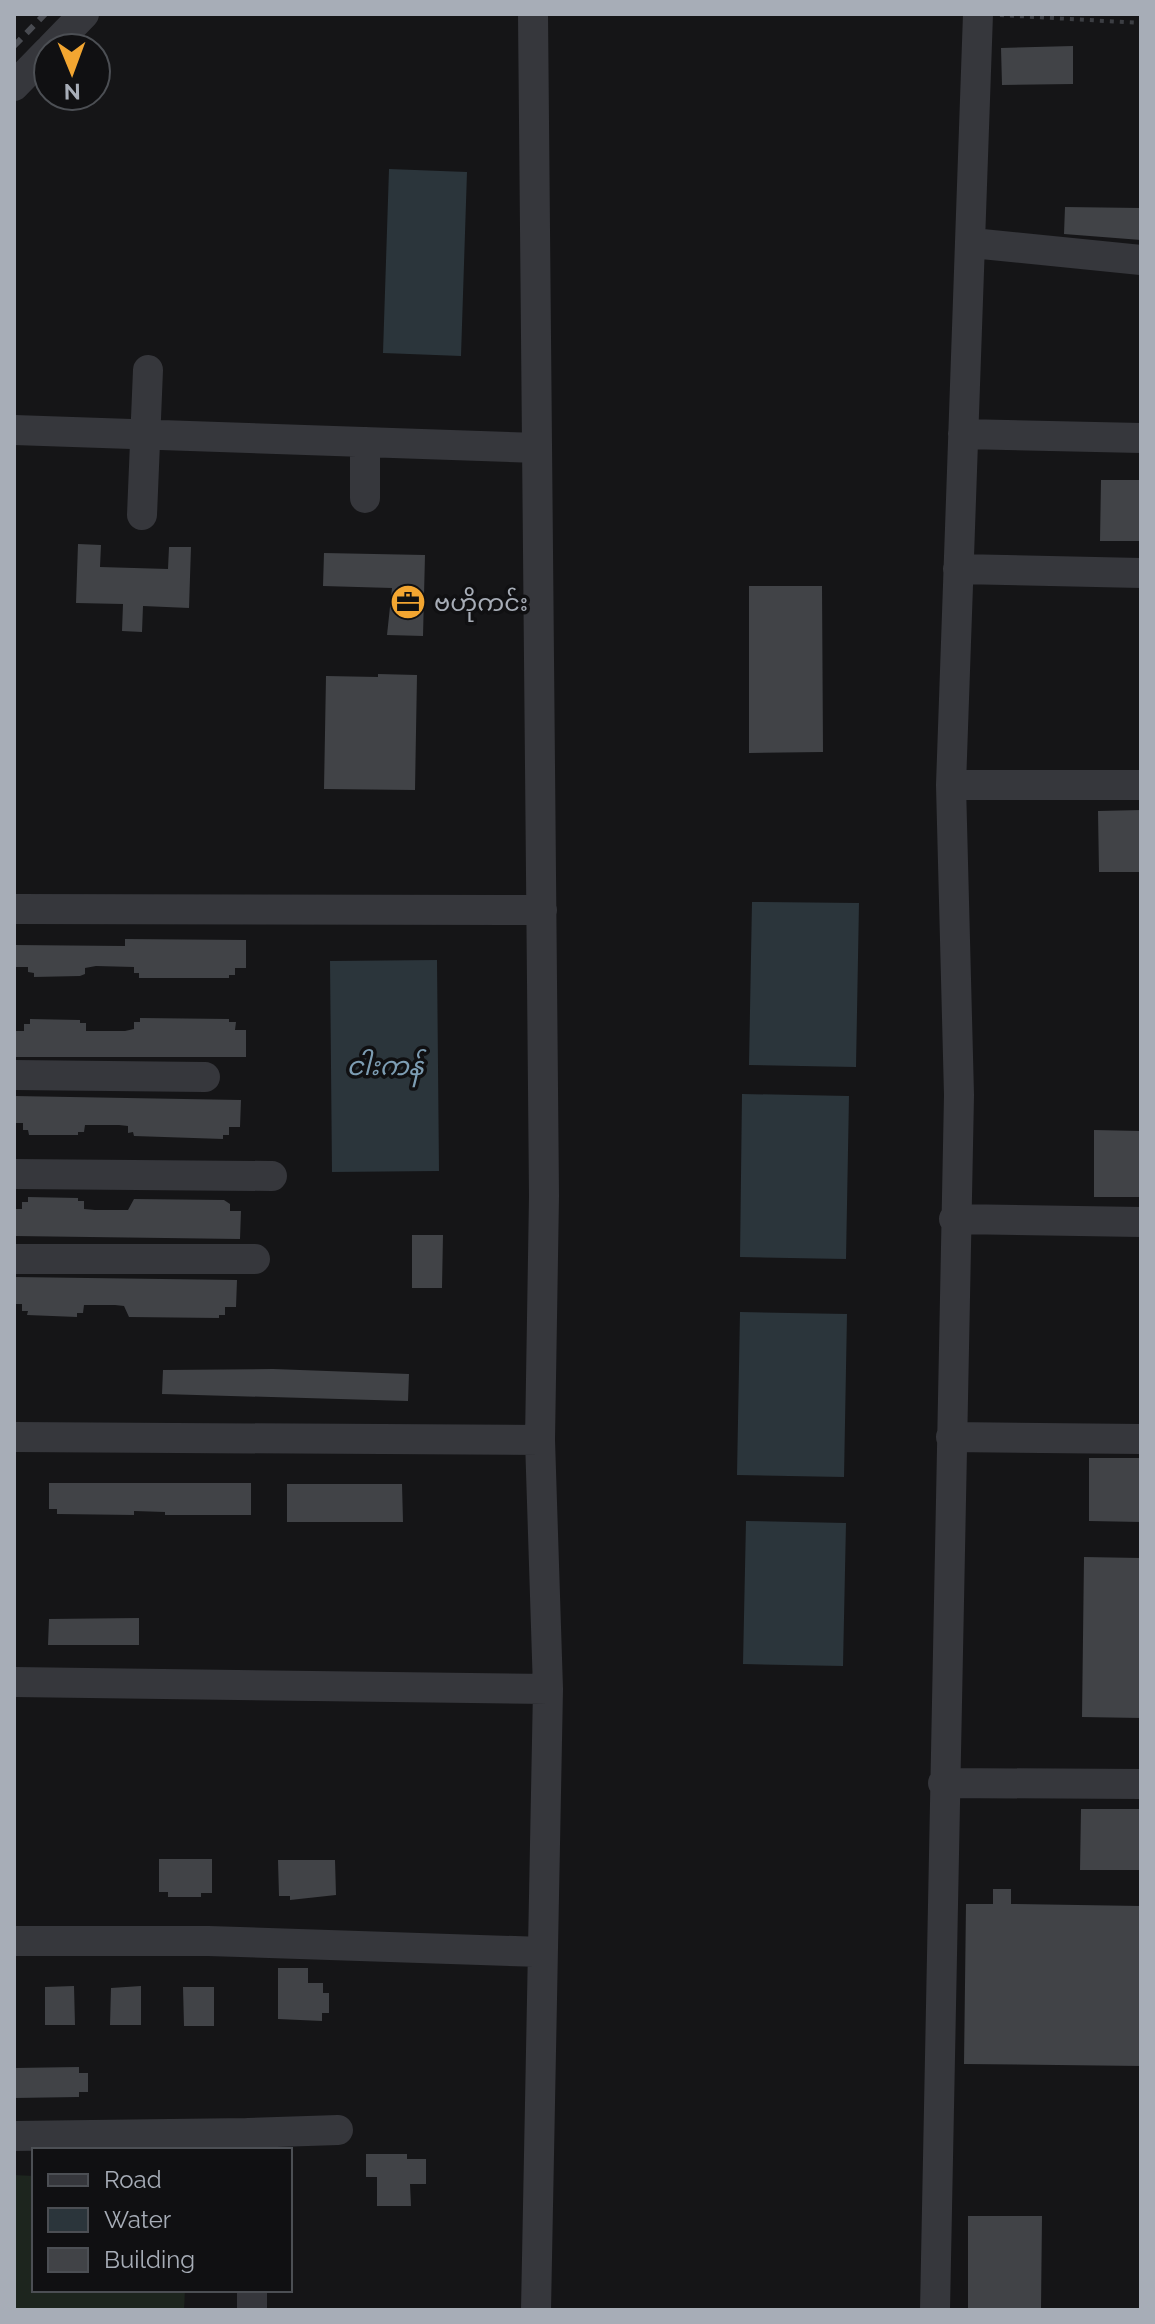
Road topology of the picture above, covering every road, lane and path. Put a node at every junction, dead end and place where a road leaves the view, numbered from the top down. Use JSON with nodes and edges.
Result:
{"nodes":[{"id":1,"x":84,"y":14,"type":"edge"},
{"id":2,"x":533,"y":14,"type":"edge"},
{"id":3,"x":978,"y":14,"type":"edge"},
{"id":4,"x":987,"y":14,"type":"edge"},
{"id":5,"x":1141,"y":23,"type":"edge"},
{"id":6,"x":66,"y":32,"type":"edge"},
{"id":7,"x":32,"y":67,"type":"edge"},
{"id":8,"x":14,"y":86,"type":"edge"},
{"id":9,"x":972,"y":243,"type":"junction"},
{"id":10,"x":1141,"y":260,"type":"edge"},
{"id":11,"x":148,"y":370,"type":"dead end"},
{"id":12,"x":14,"y":430,"type":"edge"},
{"id":13,"x":963,"y":434,"type":"junction"},
{"id":14,"x":144,"y":435,"type":"junction"},
{"id":15,"x":1141,"y":438,"type":"edge"},
{"id":16,"x":365,"y":442,"type":"junction"},
{"id":17,"x":537,"y":448,"type":"junction"},
{"id":18,"x":365,"y":498,"type":"dead end"},
{"id":19,"x":142,"y":515,"type":"dead end"},
{"id":20,"x":958,"y":569,"type":"junction"},
{"id":21,"x":1141,"y":573,"type":"edge"},
{"id":22,"x":951,"y":785,"type":"junction"},
{"id":23,"x":1141,"y":785,"type":"edge"},
{"id":24,"x":14,"y":909,"type":"edge"},
{"id":25,"x":542,"y":910,"type":"junction"},
{"id":26,"x":14,"y":1075,"type":"edge"},
{"id":27,"x":205,"y":1077,"type":"dead end"},
{"id":28,"x":14,"y":1174,"type":"edge"},
{"id":29,"x":272,"y":1176,"type":"dead end"},
{"id":30,"x":954,"y":1219,"type":"junction"},
{"id":31,"x":1141,"y":1222,"type":"edge"},
{"id":32,"x":14,"y":1259,"type":"edge"},
{"id":33,"x":255,"y":1259,"type":"dead end"},
{"id":34,"x":14,"y":1437,"type":"edge"},
{"id":35,"x":951,"y":1437,"type":"junction"},
{"id":36,"x":1141,"y":1439,"type":"edge"},
{"id":37,"x":540,"y":1440,"type":"junction"},
{"id":38,"x":14,"y":1682,"type":"edge"},
{"id":39,"x":548,"y":1689,"type":"junction"},
{"id":40,"x":943,"y":1783,"type":"junction"},
{"id":41,"x":1141,"y":1784,"type":"edge"},
{"id":42,"x":14,"y":1941,"type":"edge"},
{"id":43,"x":542,"y":1952,"type":"junction"},
{"id":44,"x":338,"y":2130,"type":"dead end"},
{"id":45,"x":14,"y":2136,"type":"edge"},
{"id":46,"x":248,"y":2141,"type":"edge"},
{"id":47,"x":536,"y":2310,"type":"edge"},
{"id":48,"x":935,"y":2310,"type":"edge"}],
"edges":[{"from":1,"to":6,"type":"street"},
{"from":2,"to":17,"type":"street"},
{"from":3,"to":9,"type":"street"},
{"from":4,"to":5,"type":"path"},
{"from":7,"to":8,"type":"street"},
{"from":9,"to":10,"type":"street"},
{"from":9,"to":13,"type":"street"},
{"from":11,"to":14,"type":"street"},
{"from":12,"to":14,"type":"street"},
{"from":13,"to":15,"type":"street"},
{"from":13,"to":20,"type":"street"},
{"from":14,"to":16,"type":"street"},
{"from":14,"to":19,"type":"street"},
{"from":16,"to":17,"type":"street"},
{"from":16,"to":18,"type":"street"},
{"from":17,"to":25,"type":"street"},
{"from":20,"to":21,"type":"street"},
{"from":20,"to":22,"type":"street"},
{"from":22,"to":23,"type":"street"},
{"from":22,"to":30,"type":"street"},
{"from":24,"to":25,"type":"street"},
{"from":25,"to":37,"type":"street"},
{"from":26,"to":27,"type":"street"},
{"from":28,"to":29,"type":"street"},
{"from":30,"to":31,"type":"street"},
{"from":30,"to":35,"type":"street"},
{"from":32,"to":33,"type":"street"},
{"from":34,"to":37,"type":"street"},
{"from":35,"to":36,"type":"street"},
{"from":35,"to":40,"type":"street"},
{"from":37,"to":39,"type":"street"},
{"from":38,"to":39,"type":"street"},
{"from":39,"to":43,"type":"street"},
{"from":40,"to":41,"type":"street"},
{"from":40,"to":48,"type":"street"},
{"from":42,"to":43,"type":"street"},
{"from":43,"to":47,"type":"street"},
{"from":44,"to":46,"type":"street"},
{"from":45,"to":46,"type":"street"}]}
